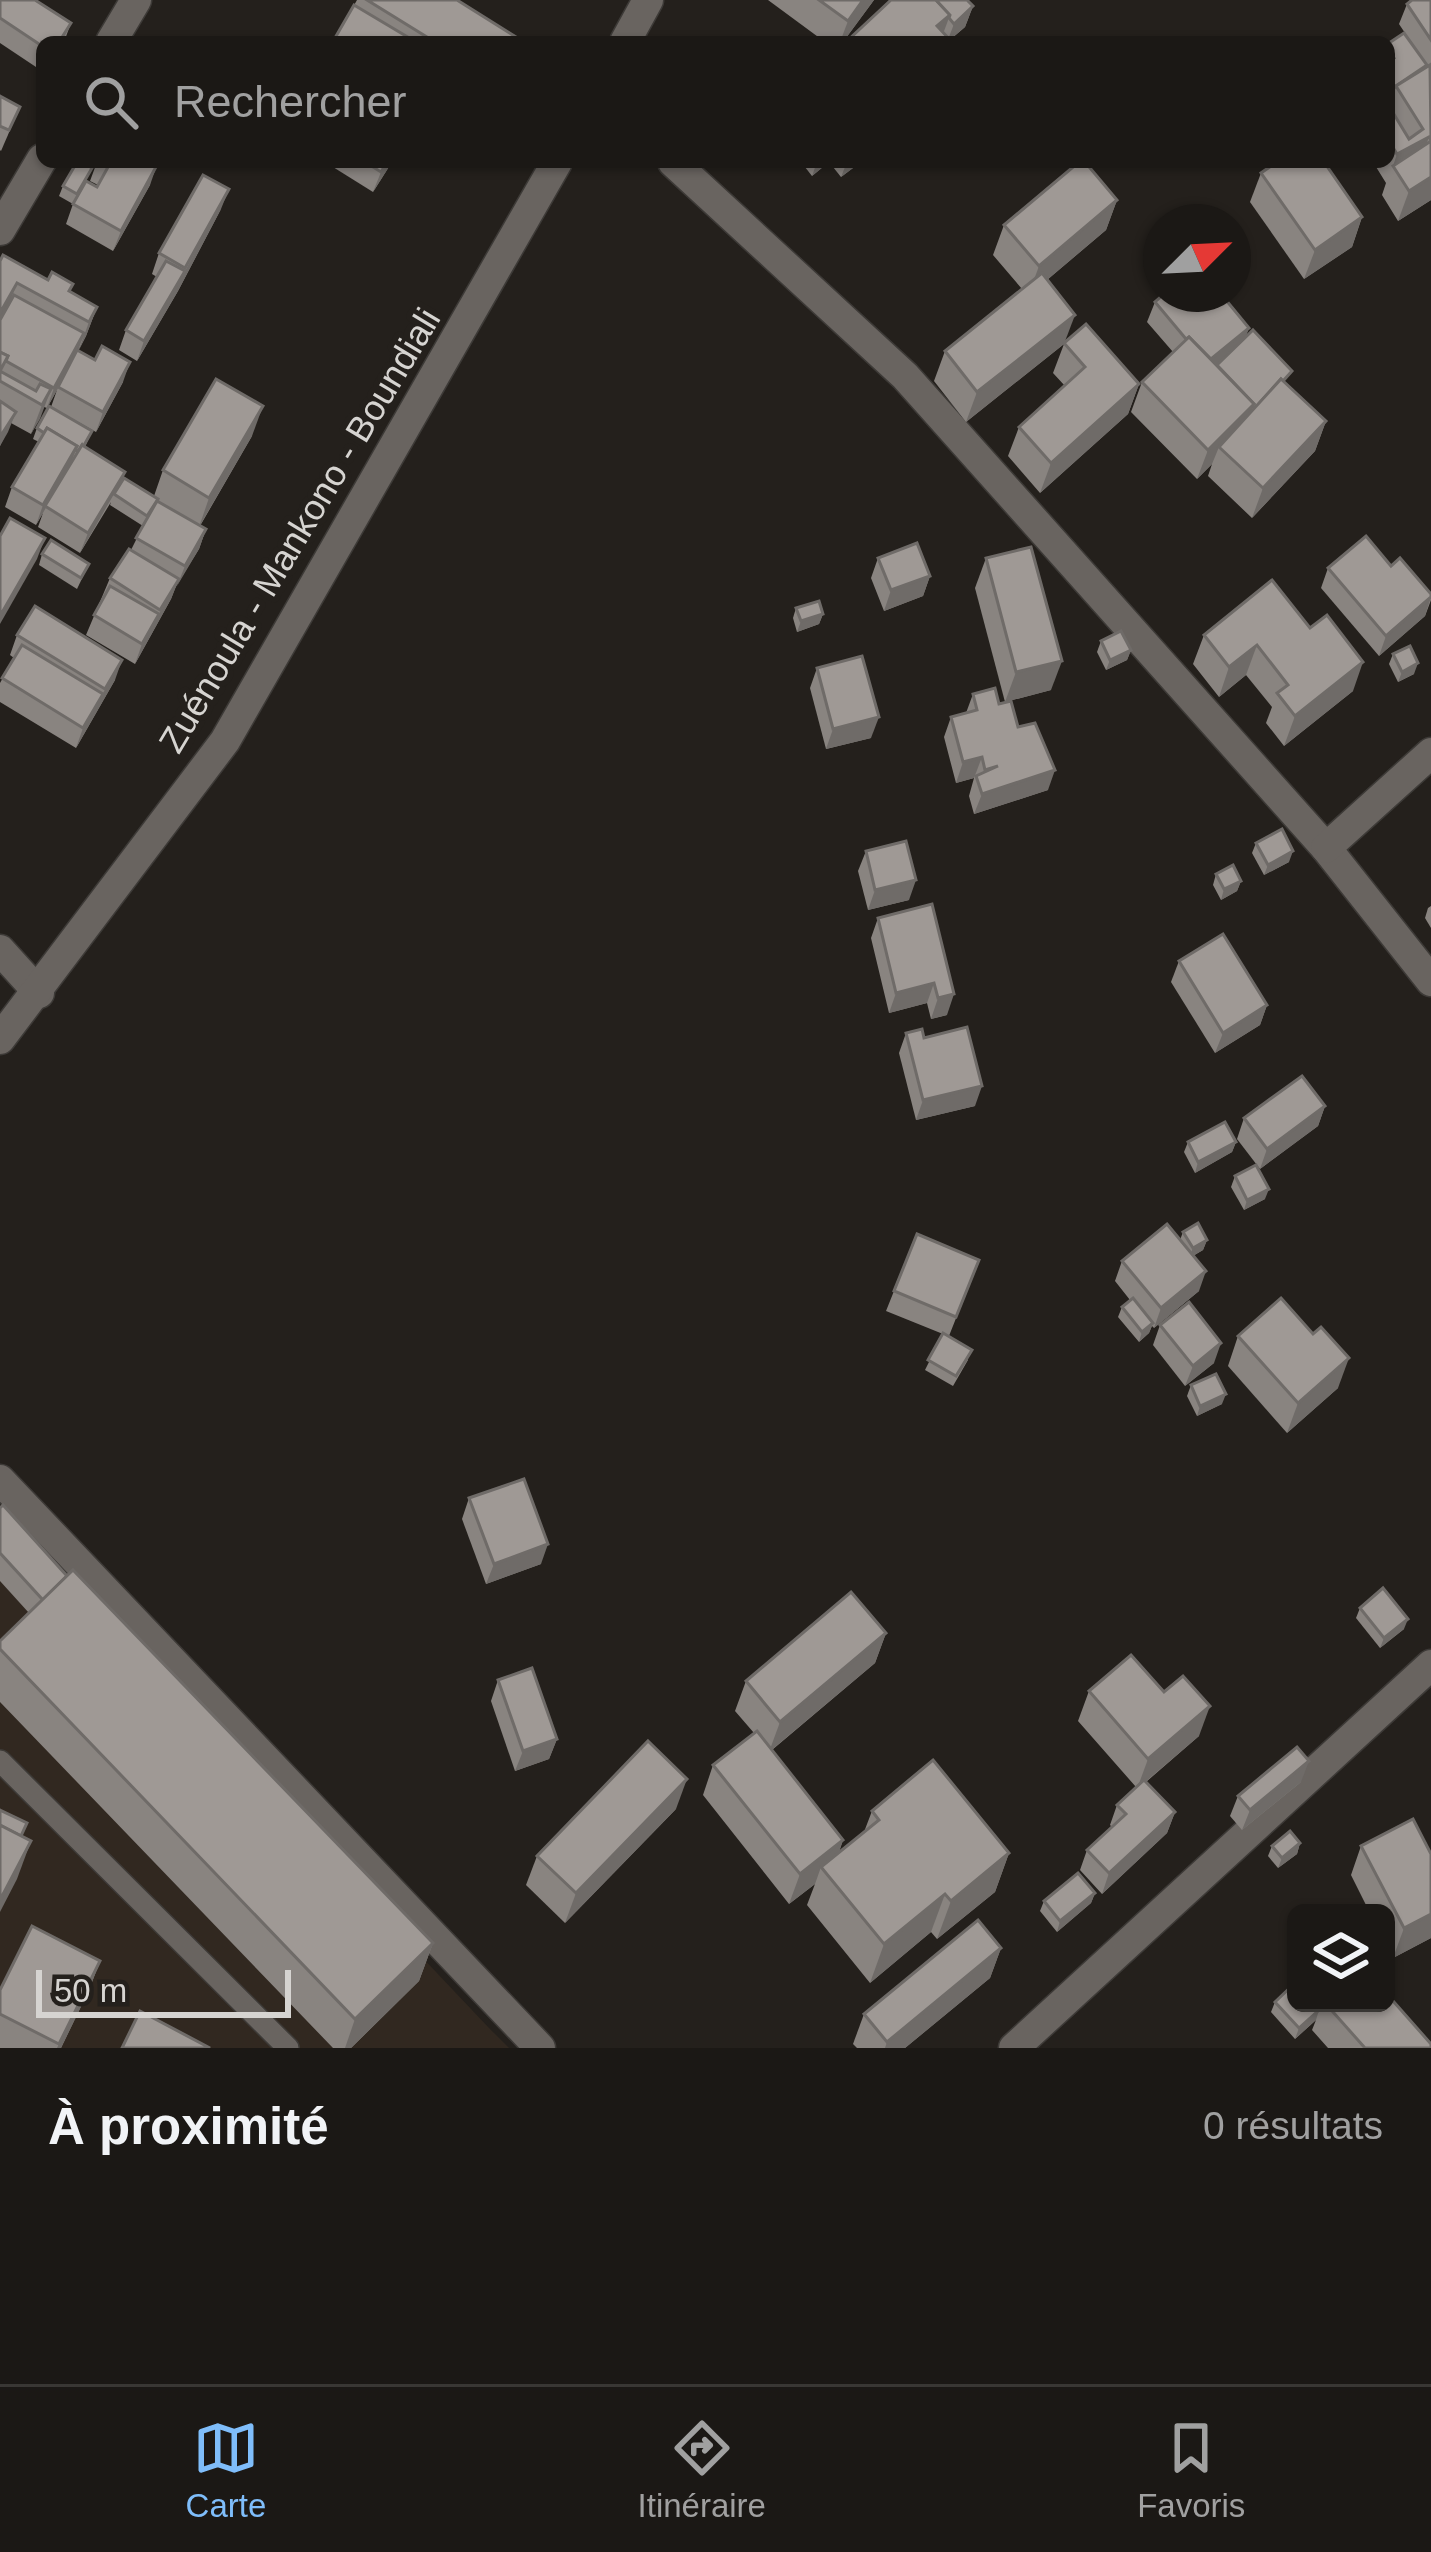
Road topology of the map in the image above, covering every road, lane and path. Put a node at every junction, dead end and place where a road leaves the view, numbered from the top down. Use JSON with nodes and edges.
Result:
{"nodes":[{"id":1,"x":136,"y":0,"type":"edge"},
{"id":2,"x":649,"y":0,"type":"edge"},
{"id":3,"x":115,"y":36,"type":"edge"},
{"id":4,"x":628,"y":36,"type":"edge"},
{"id":5,"x":37,"y":168,"type":"edge"},
{"id":6,"x":554,"y":168,"type":"edge"},
{"id":7,"x":680,"y":168,"type":"edge"},
{"id":8,"x":0,"y":230,"type":"edge"},
{"id":9,"x":1431,"y":753,"type":"edge"},
{"id":10,"x":1326,"y":848,"type":"junction"},
{"id":11,"x":0,"y":950,"type":"edge"},
{"id":12,"x":1431,"y":981,"type":"edge"},
{"id":13,"x":39,"y":993,"type":"junction"},
{"id":14,"x":0,"y":1039,"type":"edge"},
{"id":15,"x":0,"y":1480,"type":"edge"},
{"id":16,"x":1431,"y":1665,"type":"edge"},
{"id":17,"x":0,"y":1761,"type":"edge"},
{"id":18,"x":288,"y":2048,"type":"edge"},
{"id":19,"x":540,"y":2048,"type":"edge"},
{"id":20,"x":1014,"y":2048,"type":"edge"}],
"edges":[{"from":1,"to":3,"type":"street"},
{"from":2,"to":4,"type":"street"},
{"from":5,"to":8,"type":"street"},
{"from":6,"to":13,"type":"street","name":"Zuénoula - Mankono - Boundiali"},
{"from":7,"to":10,"type":"street"},
{"from":9,"to":10,"type":"street"},
{"from":10,"to":12,"type":"street"},
{"from":11,"to":13,"type":"street"},
{"from":13,"to":14,"type":"street","name":"Zuénoula - Mankono - Boundiali"},
{"from":15,"to":19,"type":"street"},
{"from":16,"to":20,"type":"street"},
{"from":17,"to":18,"type":"lane"}]}
